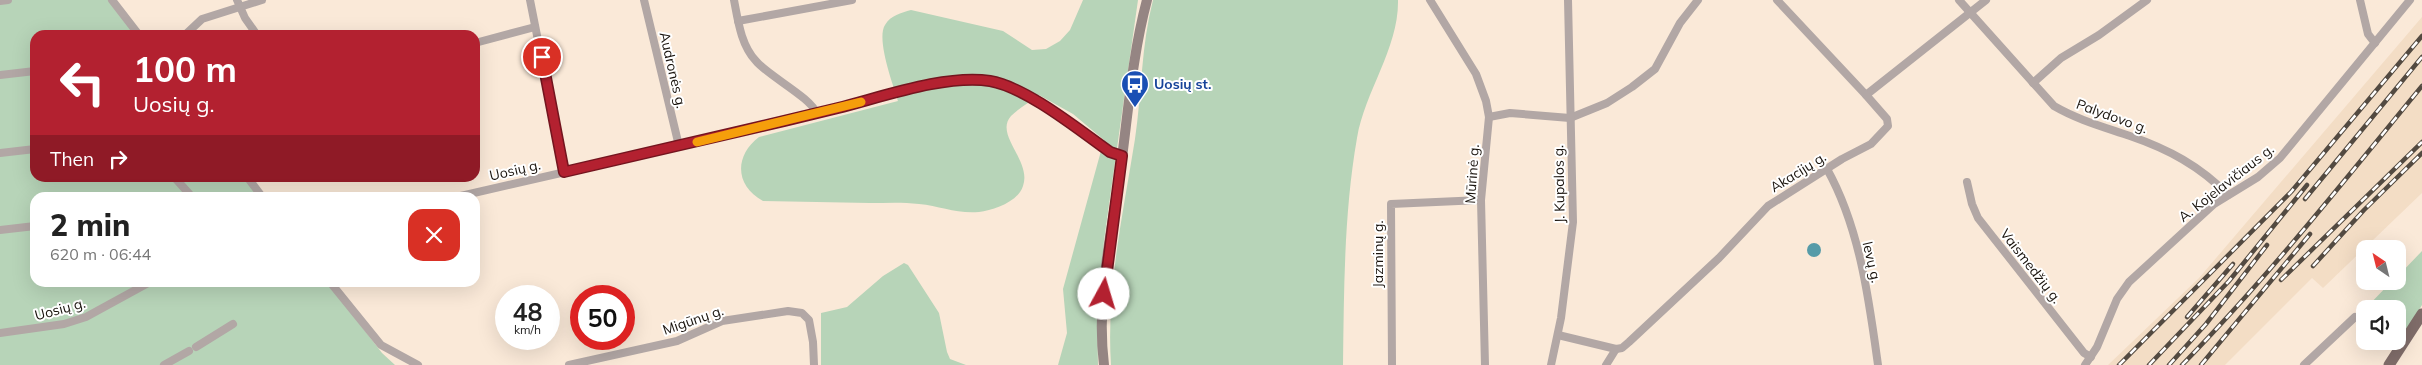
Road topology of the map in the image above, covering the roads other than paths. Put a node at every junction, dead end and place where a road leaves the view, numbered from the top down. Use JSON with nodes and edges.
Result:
{"nodes":[{"id":1,"x":8,"y":0,"type":"edge"},
{"id":2,"x":112,"y":0,"type":"edge"},
{"id":3,"x":262,"y":0,"type":"edge"},
{"id":4,"x":530,"y":0,"type":"edge"},
{"id":5,"x":644,"y":0,"type":"edge"},
{"id":6,"x":734,"y":0,"type":"edge"},
{"id":7,"x":852,"y":0,"type":"edge"},
{"id":8,"x":1147,"y":0,"type":"edge"},
{"id":9,"x":1430,"y":0,"type":"edge"},
{"id":10,"x":1568,"y":0,"type":"edge"},
{"id":11,"x":1698,"y":0,"type":"edge"},
{"id":12,"x":1777,"y":0,"type":"edge"},
{"id":13,"x":1959,"y":0,"type":"edge"},
{"id":14,"x":1986,"y":0,"type":"edge"},
{"id":15,"x":2147,"y":0,"type":"edge"},
{"id":16,"x":2360,"y":0,"type":"edge"},
{"id":17,"x":2410,"y":0,"type":"edge"},
{"id":18,"x":0,"y":1,"type":"edge"},
{"id":19,"x":238,"y":3,"type":"edge"},
{"id":20,"x":1970,"y":12,"type":"junction"},
{"id":21,"x":738,"y":21,"type":"junction"},
{"id":22,"x":535,"y":26,"type":"junction"},
{"id":23,"x":135,"y":30,"type":"edge"},
{"id":24,"x":191,"y":30,"type":"edge"},
{"id":25,"x":253,"y":30,"type":"edge"},
{"id":26,"x":480,"y":42,"type":"edge"},
{"id":27,"x":2375,"y":43,"type":"junction"},
{"id":28,"x":30,"y":72,"type":"edge"},
{"id":29,"x":0,"y":75,"type":"edge"},
{"id":30,"x":2033,"y":83,"type":"junction"},
{"id":31,"x":1866,"y":94,"type":"junction"},
{"id":32,"x":816,"y":113,"type":"junction"},
{"id":33,"x":1489,"y":117,"type":"junction"},
{"id":34,"x":1570,"y":118,"type":"junction"},
{"id":35,"x":679,"y":146,"type":"junction"},
{"id":36,"x":30,"y":150,"type":"edge"},
{"id":37,"x":0,"y":153,"type":"edge"},
{"id":38,"x":1122,"y":156,"type":"junction"},
{"id":39,"x":1827,"y":169,"type":"junction"},
{"id":40,"x":564,"y":172,"type":"junction"},
{"id":41,"x":179,"y":182,"type":"edge"},
{"id":42,"x":1967,"y":182,"type":"dead end"},
{"id":43,"x":188,"y":192,"type":"edge"},
{"id":44,"x":478,"y":192,"type":"edge"},
{"id":45,"x":2228,"y":195,"type":"junction"},
{"id":46,"x":1481,"y":200,"type":"junction"},
{"id":47,"x":30,"y":227,"type":"edge"},
{"id":48,"x":0,"y":230,"type":"edge"},
{"id":49,"x":141,"y":287,"type":"edge"},
{"id":50,"x":334,"y":287,"type":"edge"},
{"id":51,"x":2422,"y":314,"type":"edge"},
{"id":52,"x":2355,"y":317,"type":"dead end"},
{"id":53,"x":234,"y":324,"type":"dead end"},
{"id":54,"x":0,"y":333,"type":"edge"},
{"id":55,"x":1558,"y":335,"type":"junction"},
{"id":56,"x":1616,"y":350,"type":"junction"},
{"id":57,"x":2091,"y":357,"type":"junction"},
{"id":58,"x":164,"y":365,"type":"edge"},
{"id":59,"x":418,"y":365,"type":"edge"},
{"id":60,"x":569,"y":365,"type":"edge"},
{"id":61,"x":814,"y":365,"type":"edge"},
{"id":62,"x":1104,"y":365,"type":"edge"},
{"id":63,"x":1392,"y":365,"type":"edge"},
{"id":64,"x":1484,"y":365,"type":"edge"},
{"id":65,"x":1551,"y":365,"type":"edge"},
{"id":66,"x":1606,"y":365,"type":"edge"},
{"id":67,"x":1878,"y":365,"type":"edge"},
{"id":68,"x":2085,"y":365,"type":"edge"},
{"id":69,"x":2304,"y":365,"type":"edge"},
{"id":70,"x":2389,"y":365,"type":"edge"}],
"edges":[{"from":1,"to":18,"type":"street"},
{"from":2,"to":23,"type":"street"},
{"from":3,"to":19,"type":"street"},
{"from":4,"to":22,"type":"street"},
{"from":5,"to":35,"type":"street","name":"Audronės g."},
{"from":6,"to":21,"type":"street"},
{"from":7,"to":21,"type":"street"},
{"from":8,"to":38,"type":"main road"},
{"from":9,"to":33,"type":"street","name":"Mūrinė g."},
{"from":10,"to":34,"type":"street","name":"J. Kupalos g."},
{"from":11,"to":34,"type":"street"},
{"from":12,"to":31,"type":"street","name":"Akacijų g."},
{"from":13,"to":20,"type":"street","name":"Palydovo g."},
{"from":14,"to":20,"type":"street"},
{"from":15,"to":30,"type":"street"},
{"from":16,"to":27,"type":"street"},
{"from":17,"to":27,"type":"street","name":"A. Kojelavičiaus g."},
{"from":19,"to":24,"type":"street"},
{"from":19,"to":25,"type":"street"},
{"from":20,"to":30,"type":"street","name":"Palydovo g."},
{"from":20,"to":31,"type":"street"},
{"from":21,"to":32,"type":"street"},
{"from":22,"to":26,"type":"street"},
{"from":22,"to":40,"type":"street"},
{"from":27,"to":45,"type":"street","name":"A. Kojelavičiaus g."},
{"from":28,"to":29,"type":"street"},
{"from":30,"to":45,"type":"street","name":"Palydovo g."},
{"from":31,"to":39,"type":"street","name":"Akacijų g."},
{"from":32,"to":35,"type":"street","name":"Uosių g."},
{"from":32,"to":38,"type":"street","name":"Uosių g."},
{"from":33,"to":34,"type":"street"},
{"from":33,"to":46,"type":"street","name":"Mūrinė g."},
{"from":34,"to":55,"type":"street","name":"J. Kupalos g."},
{"from":35,"to":40,"type":"street","name":"Uosių g."},
{"from":36,"to":37,"type":"street"},
{"from":38,"to":62,"type":"main road"},
{"from":39,"to":56,"type":"street","name":"Akacijų g."},
{"from":39,"to":67,"type":"street","name":"Ievų g."},
{"from":40,"to":44,"type":"street","name":"Uosių g."},
{"from":41,"to":43,"type":"street"},
{"from":42,"to":57,"type":"street","name":"Vaismedžių g."},
{"from":45,"to":57,"type":"street","name":"A. Kojelavičiaus g."},
{"from":46,"to":63,"type":"street","name":"Jazminų g."},
{"from":46,"to":64,"type":"street","name":"Mūrinė g."},
{"from":47,"to":48,"type":"street"},
{"from":49,"to":54,"type":"street","name":"Uosių g."},
{"from":50,"to":59,"type":"street"},
{"from":51,"to":70,"type":"main road"},
{"from":52,"to":69,"type":"street"},
{"from":53,"to":58,"type":"street"},
{"from":55,"to":56,"type":"street"},
{"from":55,"to":65,"type":"street","name":"J. Kupalos g."},
{"from":56,"to":66,"type":"street","name":"Akacijų g."},
{"from":57,"to":68,"type":"street","name":"A. Kojelavičiaus g."},
{"from":60,"to":61,"type":"street","name":"Migūnų g."}]}
